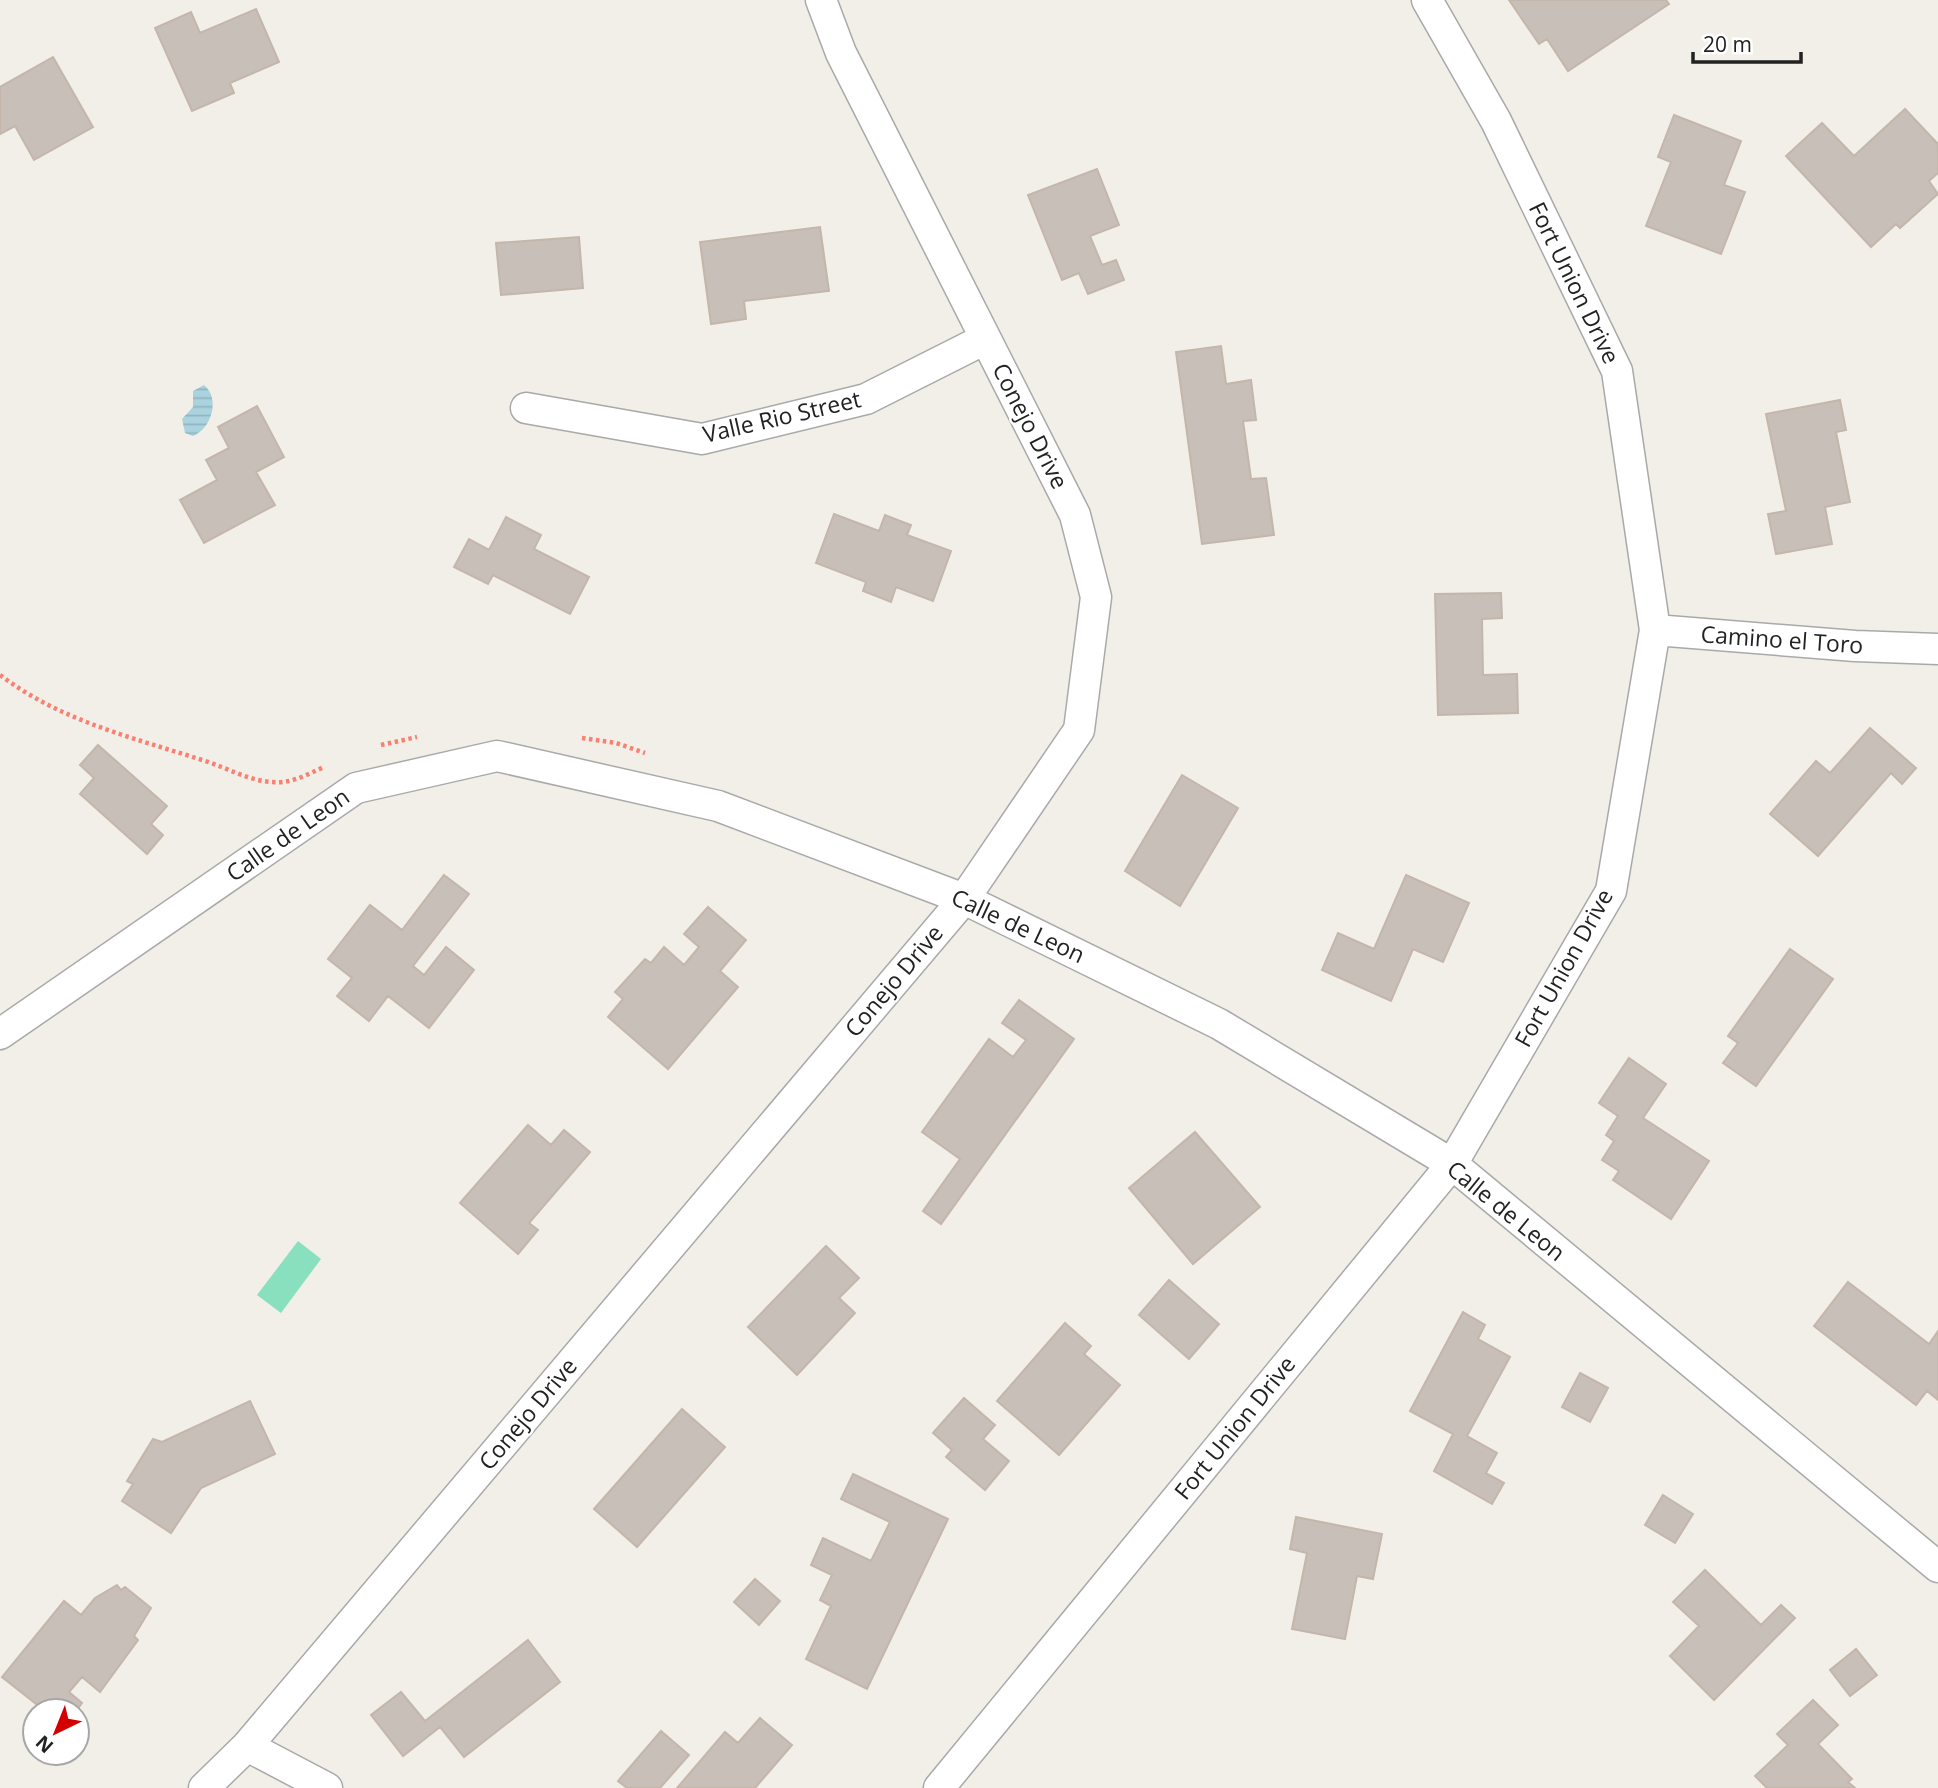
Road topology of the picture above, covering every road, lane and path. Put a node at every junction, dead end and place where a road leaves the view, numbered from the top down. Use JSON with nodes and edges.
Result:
{"nodes":[{"id":1,"x":821,"y":0,"type":"edge"},
{"id":2,"x":1426,"y":0,"type":"edge"},
{"id":3,"x":985,"y":339,"type":"junction"},
{"id":4,"x":526,"y":408,"type":"dead end"},
{"id":5,"x":1938,"y":629,"type":"edge"},
{"id":6,"x":1655,"y":630,"type":"junction"},
{"id":7,"x":1924,"y":649,"type":"edge"},
{"id":8,"x":964,"y":899,"type":"junction"},
{"id":9,"x":0,"y":1034,"type":"edge"},
{"id":10,"x":1452,"y":1164,"type":"junction"},
{"id":11,"x":1938,"y":1567,"type":"edge"},
{"id":12,"x":247,"y":1746,"type":"junction"},
{"id":13,"x":204,"y":1788,"type":"edge"},
{"id":14,"x":327,"y":1788,"type":"edge"},
{"id":15,"x":939,"y":1788,"type":"edge"}],
"edges":[{"from":1,"to":3,"type":"street","name":"Conejo Drive"},
{"from":2,"to":6,"type":"street","name":"Fort Union Drive"},
{"from":3,"to":4,"type":"street","name":"Valle Rio Street"},
{"from":3,"to":8,"type":"street","name":"Conejo Drive"},
{"from":5,"to":7,"type":"street","name":"Camino el Toro"},
{"from":6,"to":7,"type":"street","name":"Camino el Toro"},
{"from":6,"to":10,"type":"street","name":"Fort Union Drive"},
{"from":8,"to":9,"type":"street","name":"Calle de Leon"},
{"from":8,"to":10,"type":"street","name":"Calle de Leon"},
{"from":8,"to":12,"type":"street","name":"Conejo Drive"},
{"from":10,"to":11,"type":"street","name":"Calle de Leon"},
{"from":10,"to":15,"type":"street","name":"Fort Union Drive"},
{"from":12,"to":13,"type":"street","name":"Conejo Drive"},
{"from":12,"to":14,"type":"street"}]}
